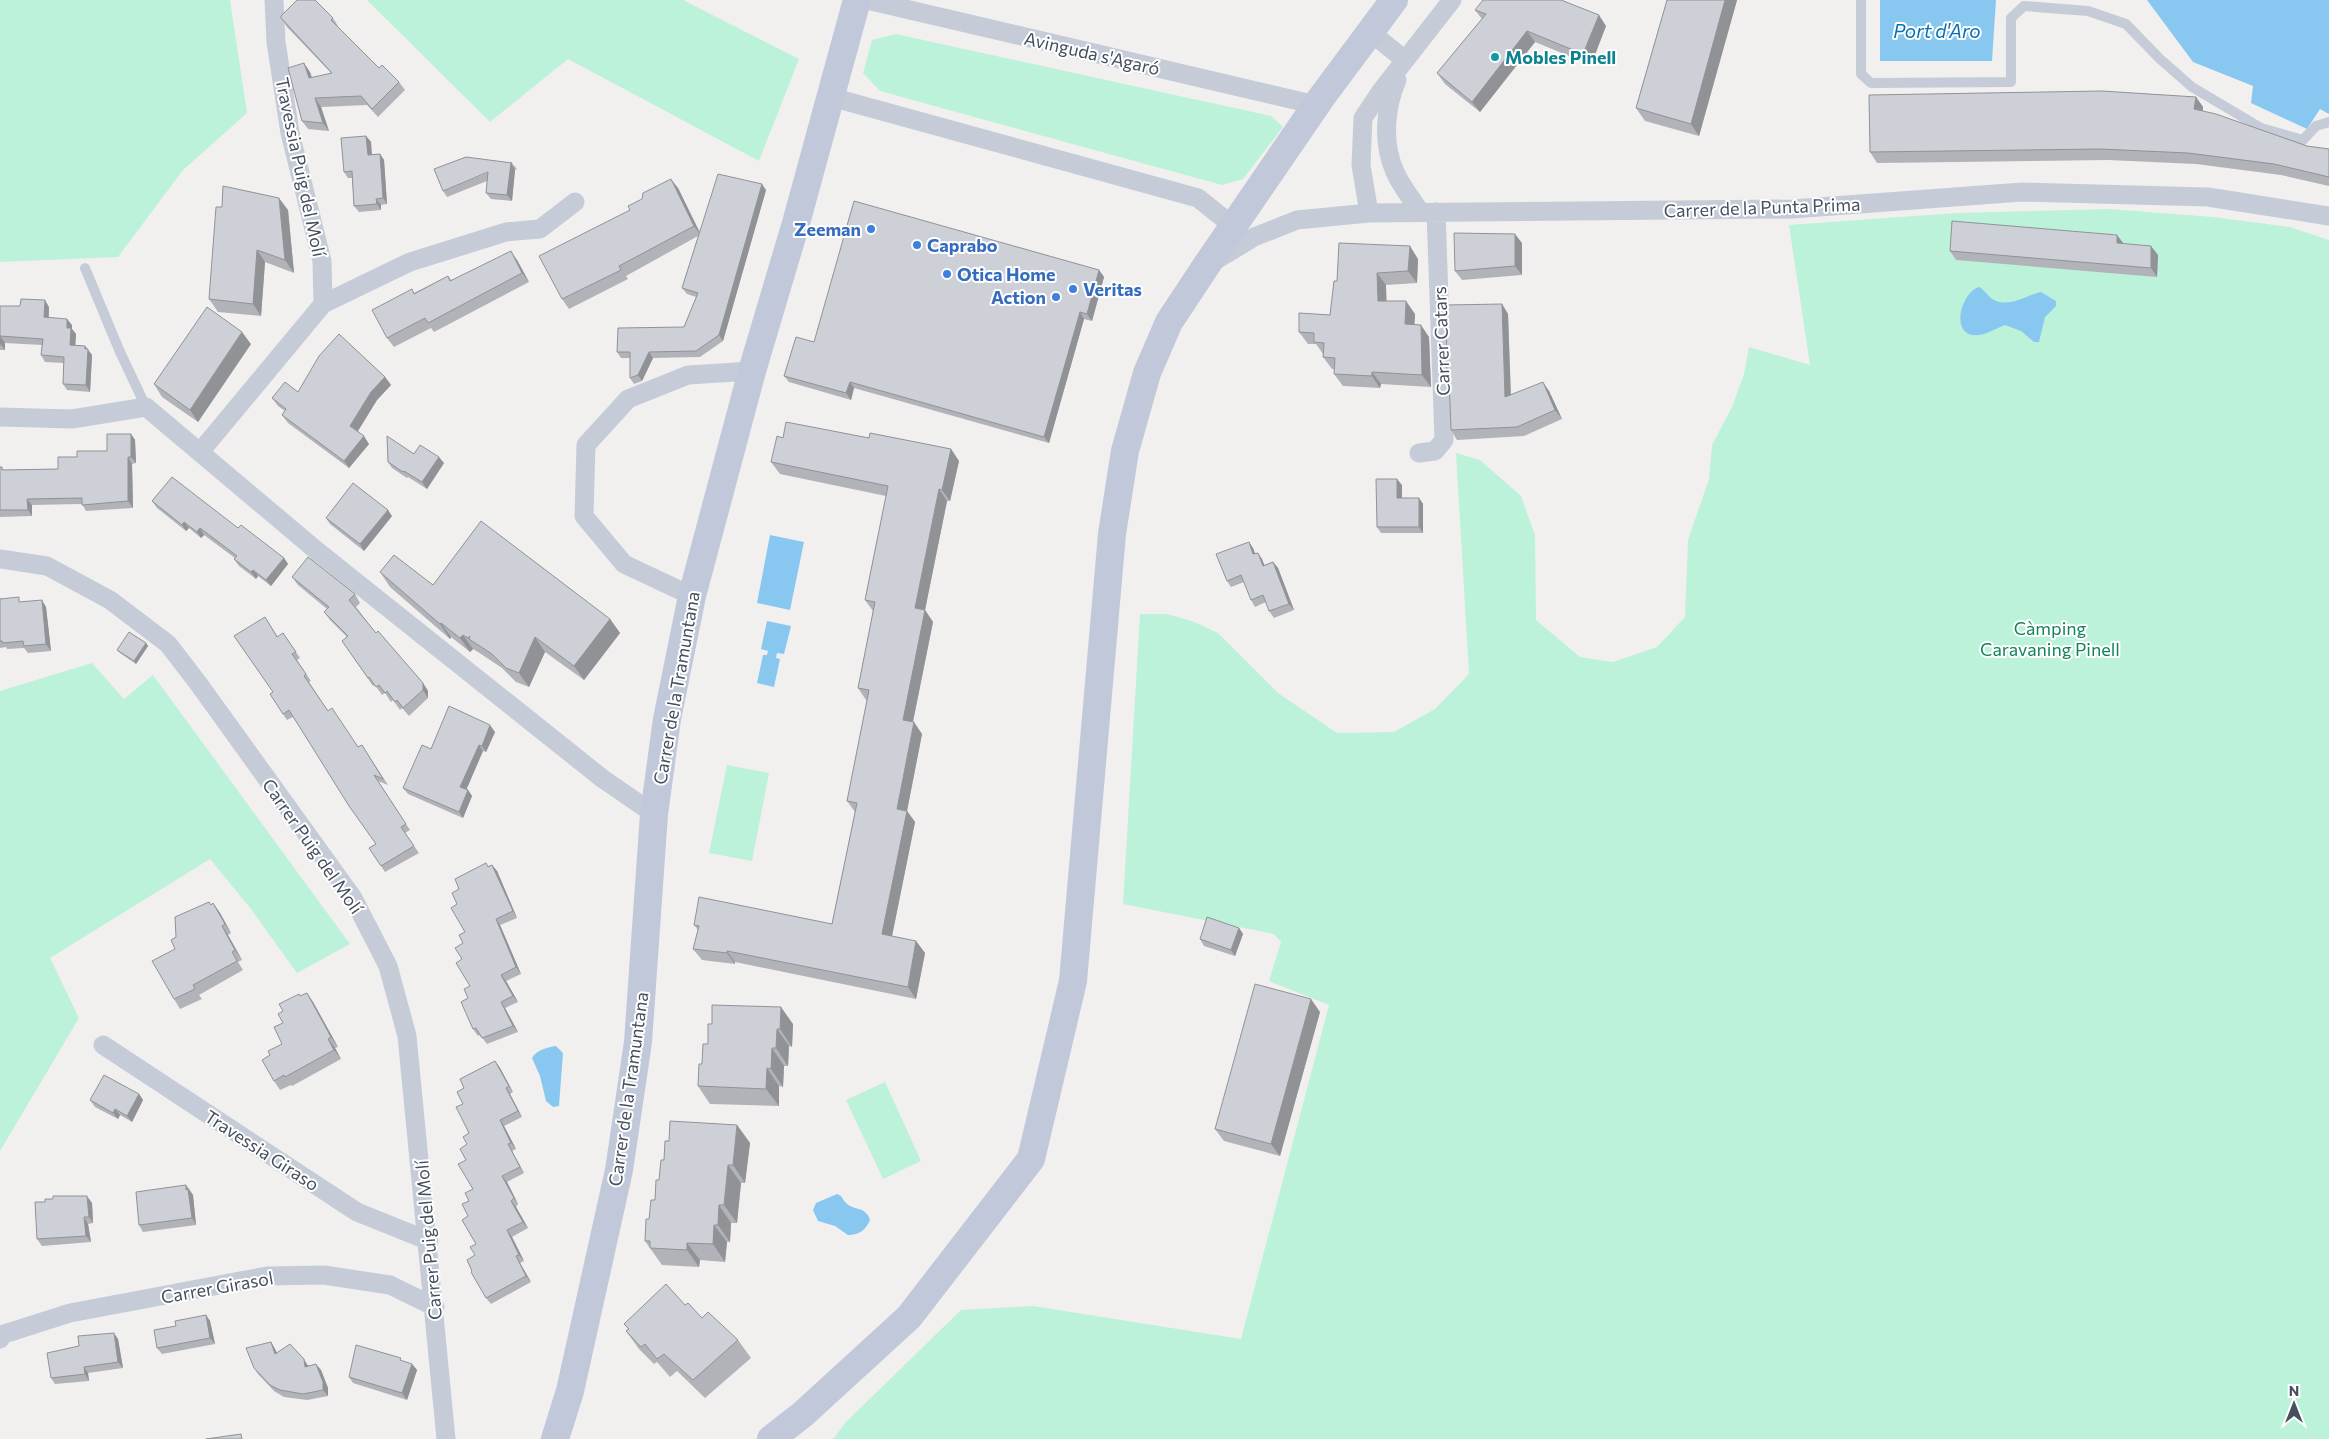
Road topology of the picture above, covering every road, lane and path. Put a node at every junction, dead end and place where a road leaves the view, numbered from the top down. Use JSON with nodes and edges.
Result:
{"nodes":[{"id":1,"x":274,"y":0,"type":"edge"},
{"id":2,"x":857,"y":0,"type":"edge"},
{"id":3,"x":867,"y":0,"type":"edge"},
{"id":4,"x":1394,"y":0,"type":"edge"},
{"id":5,"x":1452,"y":0,"type":"edge"},
{"id":6,"x":1861,"y":0,"type":"edge"},
{"id":7,"x":1370,"y":32,"type":"junction"},
{"id":8,"x":1405,"y":60,"type":"junction"},
{"id":9,"x":831,"y":97,"type":"junction"},
{"id":10,"x":1316,"y":105,"type":"junction"},
{"id":11,"x":2329,"y":122,"type":"edge"},
{"id":12,"x":576,"y":202,"type":"dead end"},
{"id":13,"x":1428,"y":212,"type":"junction"},
{"id":14,"x":1369,"y":213,"type":"junction"},
{"id":15,"x":2329,"y":216,"type":"edge"},
{"id":16,"x":1233,"y":226,"type":"junction"},
{"id":17,"x":1206,"y":266,"type":"junction"},
{"id":18,"x":85,"y":268,"type":"dead end"},
{"id":19,"x":323,"y":304,"type":"junction"},
{"id":20,"x":752,"y":371,"type":"junction"},
{"id":21,"x":146,"y":406,"type":"junction"},
{"id":22,"x":0,"y":418,"type":"edge"},
{"id":23,"x":200,"y":452,"type":"junction"},
{"id":24,"x":1419,"y":453,"type":"dead end"},
{"id":25,"x":0,"y":559,"type":"edge"},
{"id":26,"x":692,"y":596,"type":"junction"},
{"id":27,"x":654,"y":814,"type":"junction"},
{"id":28,"x":103,"y":1046,"type":"dead end"},
{"id":29,"x":428,"y":1241,"type":"junction"},
{"id":30,"x":435,"y":1307,"type":"junction"},
{"id":31,"x":0,"y":1338,"type":"edge"},
{"id":32,"x":570,"y":1390,"type":"junction"},
{"id":33,"x":803,"y":1414,"type":"junction"},
{"id":34,"x":446,"y":1439,"type":"edge"},
{"id":35,"x":555,"y":1439,"type":"edge"},
{"id":36,"x":576,"y":1439,"type":"edge"},
{"id":37,"x":771,"y":1439,"type":"edge"},
{"id":38,"x":784,"y":1439,"type":"edge"}],
"edges":[{"from":1,"to":19,"type":"street","name":"Travessia Puig del Molí"},
{"from":2,"to":9,"type":"main road","name":"Carrer de la Tramuntana"},
{"from":3,"to":10,"type":"street","name":"Avinguda s'Agaró"},
{"from":4,"to":7,"type":"main road"},
{"from":5,"to":8,"type":"street"},
{"from":6,"to":11,"type":"lane"},
{"from":7,"to":8,"type":"street"},
{"from":7,"to":10,"type":"main road"},
{"from":8,"to":13,"type":"street"},
{"from":8,"to":14,"type":"street"},
{"from":9,"to":16,"type":"street"},
{"from":9,"to":20,"type":"main road","name":"Carrer de la Tramuntana"},
{"from":10,"to":16,"type":"main road"},
{"from":12,"to":19,"type":"street"},
{"from":13,"to":14,"type":"street","name":"Carrer de la Punta Prima"},
{"from":13,"to":15,"type":"street","name":"Carrer de la Punta Prima"},
{"from":13,"to":24,"type":"street","name":"Carrer Catars"},
{"from":14,"to":17,"type":"street","name":"Carrer de la Punta Prima"},
{"from":16,"to":17,"type":"main road"},
{"from":17,"to":33,"type":"main road"},
{"from":18,"to":21,"type":"lane"},
{"from":19,"to":23,"type":"street"},
{"from":20,"to":26,"type":"main road","name":"Carrer de la Tramuntana"},
{"from":20,"to":26,"type":"street"},
{"from":21,"to":22,"type":"street"},
{"from":21,"to":23,"type":"street"},
{"from":23,"to":27,"type":"street"},
{"from":25,"to":29,"type":"street","name":"Carrer Puig del Molí"},
{"from":26,"to":27,"type":"main road","name":"Carrer de la Tramuntana"},
{"from":27,"to":32,"type":"main road","name":"Carrer de la Tramuntana"},
{"from":28,"to":29,"type":"street","name":"Travessia Giraso"},
{"from":29,"to":30,"type":"street","name":"Carrer Puig del Molí"},
{"from":30,"to":31,"type":"street","name":"Carrer Girasol"},
{"from":30,"to":34,"type":"street","name":"Carrer Puig del Molí"},
{"from":32,"to":35,"type":"main road","name":"Carrer de la Tramuntana"},
{"from":32,"to":36,"type":"main road","name":"Carrer de la Tramuntana"},
{"from":33,"to":37,"type":"main road"},
{"from":33,"to":38,"type":"main road"}]}
